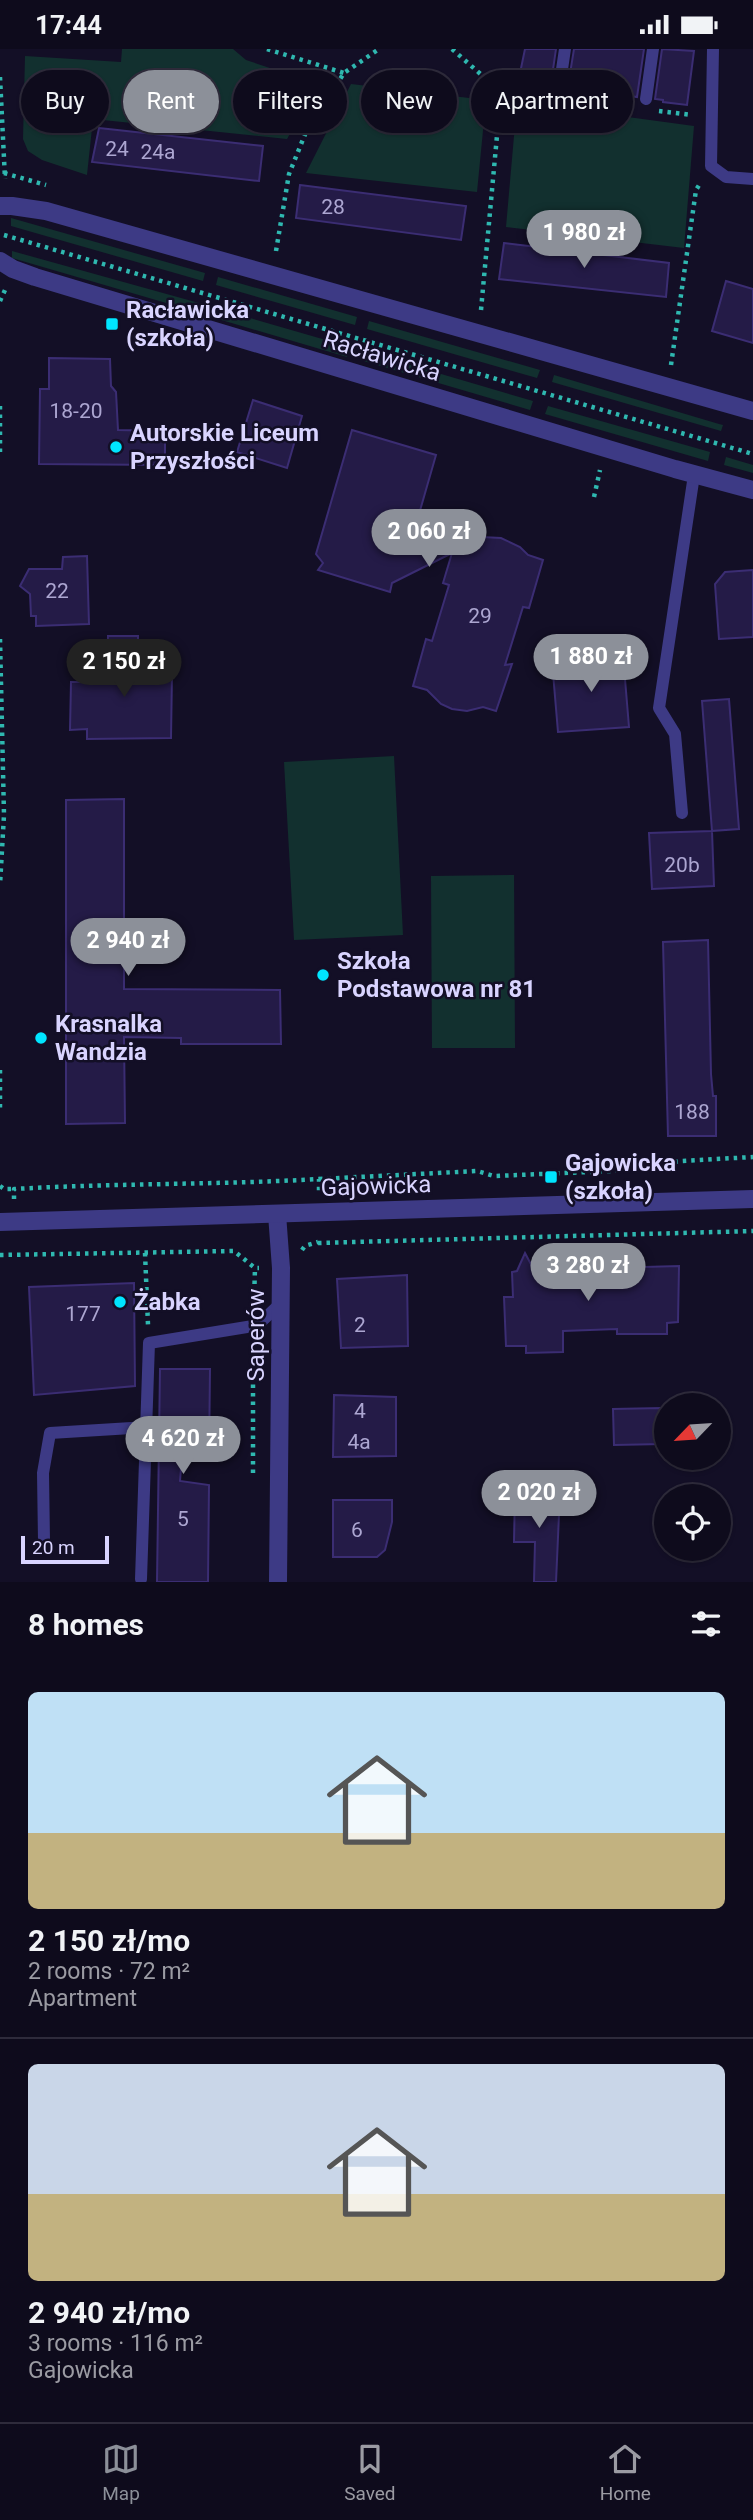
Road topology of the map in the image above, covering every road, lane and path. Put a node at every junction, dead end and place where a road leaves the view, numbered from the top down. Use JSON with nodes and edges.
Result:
{"nodes":[{"id":1,"x":267,"y":49,"type":"edge"},
{"id":2,"x":379,"y":49,"type":"edge"},
{"id":3,"x":452,"y":49,"type":"edge"},
{"id":4,"x":565,"y":49,"type":"edge"},
{"id":5,"x":653,"y":49,"type":"edge"},
{"id":6,"x":713,"y":49,"type":"edge"},
{"id":7,"x":334,"y":70,"type":"edge"},
{"id":8,"x":476,"y":70,"type":"edge"},
{"id":9,"x":563,"y":70,"type":"edge"},
{"id":10,"x":347,"y":71,"type":"edge"},
{"id":11,"x":0,"y":77,"type":"edge"},
{"id":12,"x":0,"y":84,"type":"edge"},
{"id":13,"x":646,"y":104,"type":"joint"},
{"id":14,"x":713,"y":118,"type":"junction"},
{"id":15,"x":306,"y":133,"type":"edge"},
{"id":16,"x":497,"y":133,"type":"edge"},
{"id":17,"x":711,"y":166,"type":"junction"},
{"id":18,"x":5,"y":179,"type":"dead end"},
{"id":19,"x":753,"y":179,"type":"edge"},
{"id":20,"x":0,"y":206,"type":"edge"},
{"id":21,"x":4,"y":226,"type":"dead end"},
{"id":22,"x":4,"y":235,"type":"junction"},
{"id":23,"x":276,"y":251,"type":"dead end"},
{"id":24,"x":2,"y":252,"type":"edge"},
{"id":25,"x":5,"y":286,"type":"dead end"},
{"id":26,"x":0,"y":301,"type":"edge"},
{"id":27,"x":481,"y":310,"type":"dead end"},
{"id":28,"x":671,"y":366,"type":"dead end"},
{"id":29,"x":0,"y":406,"type":"edge"},
{"id":30,"x":753,"y":411,"type":"edge"},
{"id":31,"x":0,"y":452,"type":"edge"},
{"id":32,"x":753,"y":454,"type":"edge"},
{"id":33,"x":601,"y":469,"type":"dead end"},
{"id":34,"x":694,"y":475,"type":"junction"},
{"id":35,"x":753,"y":490,"type":"edge"},
{"id":36,"x":594,"y":497,"type":"dead end"},
{"id":37,"x":0,"y":639,"type":"edge"},
{"id":38,"x":0,"y":707,"type":"edge"},
{"id":39,"x":682,"y":813,"type":"dead end"},
{"id":40,"x":0,"y":885,"type":"edge"},
{"id":41,"x":0,"y":1070,"type":"edge"},
{"id":42,"x":0,"y":1108,"type":"edge"},
{"id":43,"x":753,"y":1157,"type":"edge"},
{"id":44,"x":319,"y":1179,"type":"junction"},
{"id":45,"x":0,"y":1186,"type":"edge"},
{"id":46,"x":14,"y":1189,"type":"junction"},
{"id":47,"x":319,"y":1193,"type":"dead end"},
{"id":48,"x":753,"y":1199,"type":"edge"},
{"id":49,"x":15,"y":1202,"type":"dead end"},
{"id":50,"x":278,"y":1214,"type":"junction"},
{"id":51,"x":0,"y":1222,"type":"edge"},
{"id":52,"x":753,"y":1231,"type":"edge"},
{"id":53,"x":318,"y":1243,"type":"dead end"},
{"id":54,"x":13,"y":1246,"type":"dead end"},
{"id":55,"x":145,"y":1253,"type":"junction"},
{"id":56,"x":0,"y":1255,"type":"edge"},
{"id":57,"x":13,"y":1255,"type":"junction"},
{"id":58,"x":255,"y":1268,"type":"junction"},
{"id":59,"x":281,"y":1268,"type":"junction"},
{"id":60,"x":281,"y":1303,"type":"junction"},
{"id":61,"x":253,"y":1326,"type":"junction"},
{"id":62,"x":149,"y":1343,"type":"junction"},
{"id":63,"x":148,"y":1427,"type":"junction"},
{"id":64,"x":253,"y":1487,"type":"dead end"},
{"id":65,"x":44,"y":1541,"type":"dead end"},
{"id":66,"x":141,"y":1579,"type":"dead end"},
{"id":67,"x":278,"y":1582,"type":"edge"}],
"edges":[{"from":1,"to":7,"type":"path"},
{"from":2,"to":10,"type":"path"},
{"from":3,"to":8,"type":"path"},
{"from":4,"to":9,"type":"lane"},
{"from":5,"to":13,"type":"lane"},
{"from":6,"to":14,"type":"lane"},
{"from":11,"to":12,"type":"path"},
{"from":12,"to":18,"type":"path"},
{"from":13,"to":14,"type":"path"},
{"from":14,"to":17,"type":"lane"},
{"from":15,"to":23,"type":"path"},
{"from":16,"to":27,"type":"path"},
{"from":17,"to":19,"type":"lane"},
{"from":17,"to":28,"type":"path"},
{"from":20,"to":30,"type":"street","name":"Racławicka"},
{"from":21,"to":22,"type":"path"},
{"from":22,"to":24,"type":"path"},
{"from":22,"to":32,"type":"path"},
{"from":24,"to":34,"type":"street","name":"Racławicka"},
{"from":25,"to":26,"type":"path"},
{"from":29,"to":31,"type":"path"},
{"from":33,"to":36,"type":"path"},
{"from":34,"to":35,"type":"street","name":"Racławicka"},
{"from":34,"to":39,"type":"lane"},
{"from":37,"to":38,"type":"path"},
{"from":38,"to":40,"type":"path"},
{"from":41,"to":42,"type":"path"},
{"from":43,"to":44,"type":"path"},
{"from":44,"to":46,"type":"path"},
{"from":44,"to":47,"type":"path"},
{"from":45,"to":46,"type":"path"},
{"from":46,"to":49,"type":"path"},
{"from":48,"to":50,"type":"street","name":"Gajowicka"},
{"from":50,"to":51,"type":"street","name":"Gajowicka"},
{"from":50,"to":59,"type":"street","name":"Saperów"},
{"from":52,"to":53,"type":"path"},
{"from":54,"to":57,"type":"path"},
{"from":55,"to":57,"type":"path"},
{"from":55,"to":58,"type":"path"},
{"from":55,"to":62,"type":"path"},
{"from":56,"to":57,"type":"path"},
{"from":58,"to":59,"type":"path"},
{"from":58,"to":61,"type":"path"},
{"from":59,"to":60,"type":"street","name":"Saperów"},
{"from":60,"to":61,"type":"lane"},
{"from":60,"to":67,"type":"street","name":"Saperów"},
{"from":61,"to":62,"type":"lane"},
{"from":61,"to":64,"type":"path"},
{"from":62,"to":63,"type":"lane"},
{"from":63,"to":65,"type":"lane"},
{"from":63,"to":66,"type":"lane"}]}
